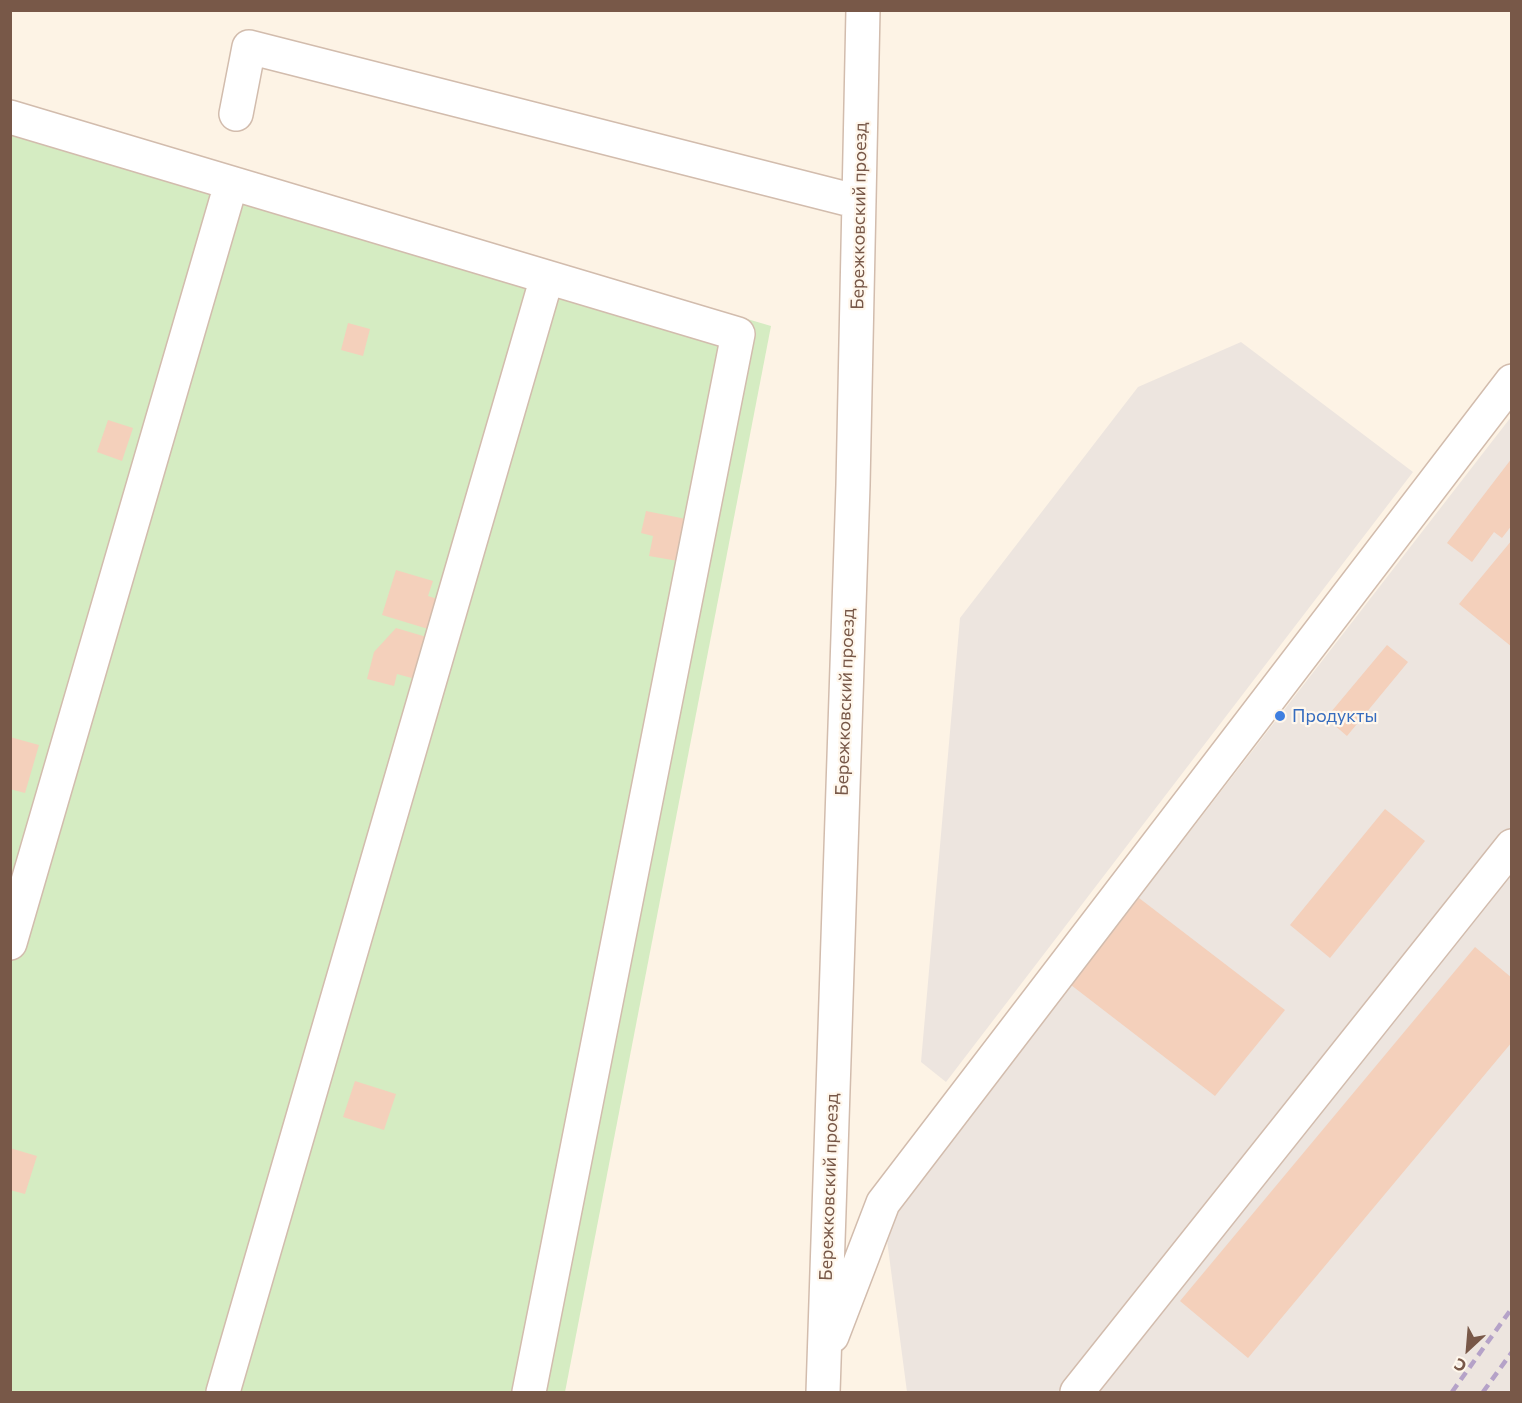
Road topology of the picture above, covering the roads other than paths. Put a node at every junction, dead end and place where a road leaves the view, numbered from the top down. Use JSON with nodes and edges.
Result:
{"nodes":[{"id":1,"x":863,"y":10,"type":"edge"},
{"id":2,"x":236,"y":114,"type":"dead end"},
{"id":3,"x":10,"y":117,"type":"edge"},
{"id":4,"x":231,"y":184,"type":"junction"},
{"id":5,"x":859,"y":202,"type":"junction"},
{"id":6,"x":547,"y":277,"type":"junction"},
{"id":7,"x":1512,"y":381,"type":"edge"},
{"id":8,"x":1512,"y":846,"type":"edge"},
{"id":9,"x":10,"y":943,"type":"edge"},
{"id":10,"x":824,"y":1358,"type":"junction"},
{"id":11,"x":223,"y":1392,"type":"edge"},
{"id":12,"x":528,"y":1392,"type":"edge"},
{"id":13,"x":823,"y":1392,"type":"edge"},
{"id":14,"x":1077,"y":1392,"type":"edge"}],
"edges":[{"from":1,"to":5,"type":"street","name":"Бережковский проезд"},
{"from":2,"to":5,"type":"street"},
{"from":3,"to":4,"type":"street"},
{"from":4,"to":6,"type":"street"},
{"from":4,"to":9,"type":"street"},
{"from":5,"to":10,"type":"street","name":"Бережковский проезд"},
{"from":6,"to":11,"type":"street"},
{"from":6,"to":12,"type":"street"},
{"from":7,"to":10,"type":"street"},
{"from":8,"to":14,"type":"street"},
{"from":10,"to":13,"type":"street","name":"Бережковский проезд"}]}
